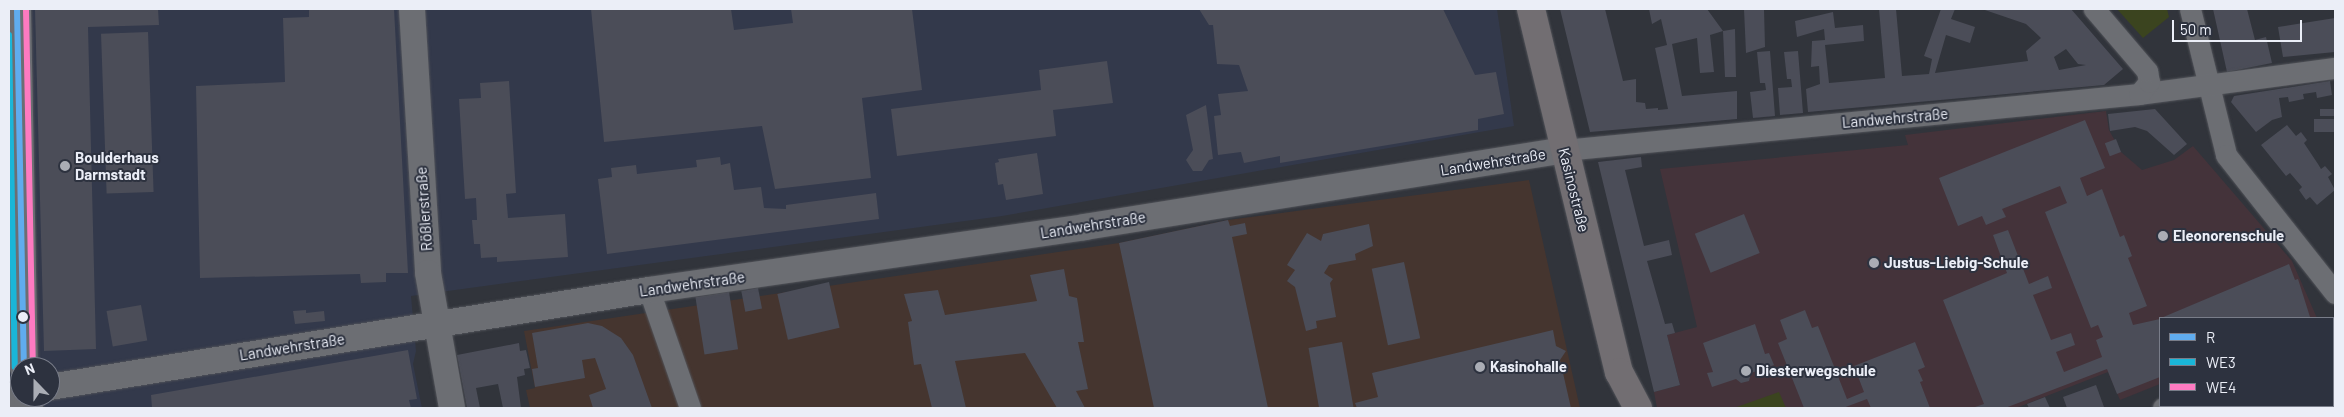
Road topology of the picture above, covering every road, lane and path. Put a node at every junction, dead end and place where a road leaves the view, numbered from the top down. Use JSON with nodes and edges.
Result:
{"nodes":[{"id":1,"x":17,"y":9,"type":"edge"},
{"id":2,"x":412,"y":9,"type":"edge"},
{"id":3,"x":1531,"y":9,"type":"edge"},
{"id":4,"x":2094,"y":9,"type":"edge"},
{"id":5,"x":2190,"y":9,"type":"edge"},
{"id":6,"x":2335,"y":68,"type":"edge"},
{"id":7,"x":2144,"y":86,"type":"junction"},
{"id":8,"x":2208,"y":86,"type":"junction"},
{"id":9,"x":1564,"y":150,"type":"junction"},
{"id":10,"x":649,"y":290,"type":"junction"},
{"id":11,"x":2335,"y":293,"type":"edge"},
{"id":12,"x":436,"y":325,"type":"junction"},
{"id":13,"x":24,"y":357,"type":"edge"},
{"id":14,"x":1619,"y":372,"type":"junction"},
{"id":15,"x":60,"y":385,"type":"edge"},
{"id":16,"x":452,"y":408,"type":"edge"},
{"id":17,"x":690,"y":408,"type":"edge"},
{"id":18,"x":1615,"y":408,"type":"edge"},
{"id":19,"x":1638,"y":408,"type":"edge"}],
"edges":[{"from":1,"to":13,"type":"main road"},
{"from":2,"to":12,"type":"street","name":"Rößlerstraße"},
{"from":3,"to":9,"type":"main road","name":"Kasinostraße"},
{"from":4,"to":7,"type":"street"},
{"from":5,"to":8,"type":"street"},
{"from":6,"to":8,"type":"street","name":"Landwehrstraße"},
{"from":7,"to":8,"type":"street","name":"Landwehrstraße"},
{"from":7,"to":9,"type":"street","name":"Landwehrstraße"},
{"from":8,"to":11,"type":"street"},
{"from":9,"to":10,"type":"street","name":"Landwehrstraße"},
{"from":9,"to":14,"type":"main road","name":"Kasinostraße"},
{"from":10,"to":12,"type":"street","name":"Landwehrstraße"},
{"from":10,"to":17,"type":"street"},
{"from":12,"to":15,"type":"street","name":"Landwehrstraße"},
{"from":12,"to":16,"type":"street","name":"Rößlerstraße"},
{"from":14,"to":18,"type":"main road","name":"Kasinostraße"},
{"from":14,"to":19,"type":"main road","name":"Kasinostraße"}]}
